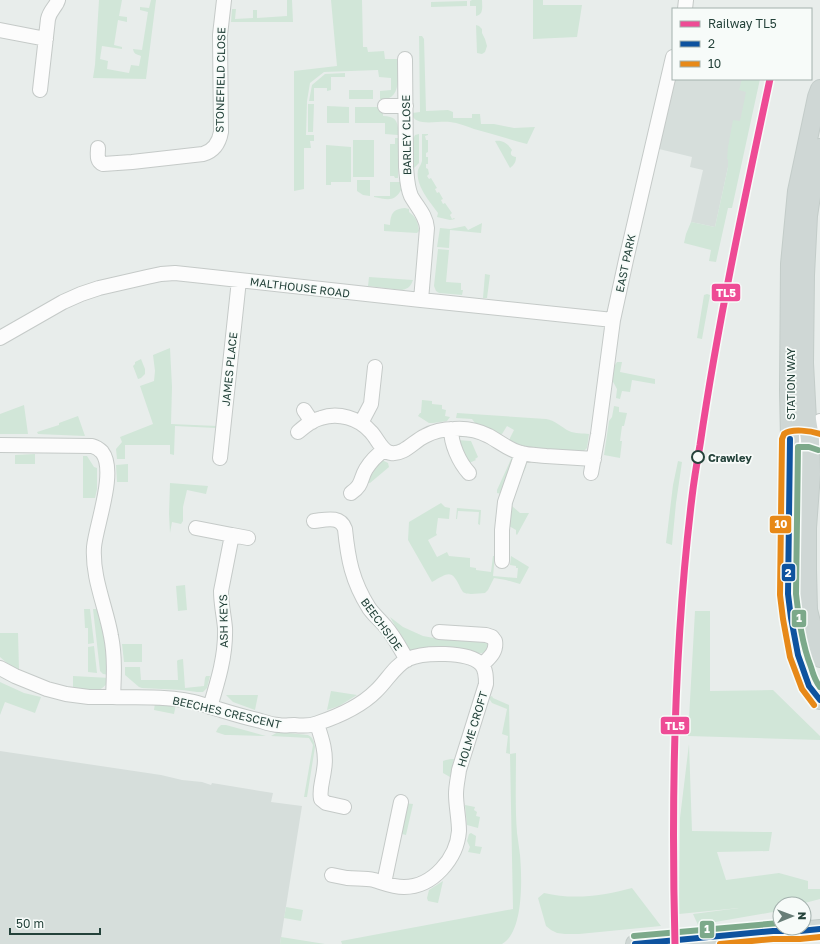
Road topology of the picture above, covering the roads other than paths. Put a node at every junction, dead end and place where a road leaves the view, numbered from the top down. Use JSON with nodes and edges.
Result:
{"nodes":[{"id":1,"x":58,"y":0,"type":"edge"},
{"id":2,"x":224,"y":0,"type":"edge"},
{"id":3,"x":0,"y":30,"type":"edge"},
{"id":4,"x":46,"y":39,"type":"junction"},
{"id":5,"x":406,"y":59,"type":"dead end"},
{"id":6,"x":672,"y":61,"type":"edge"},
{"id":7,"x":820,"y":89,"type":"edge"},
{"id":8,"x":40,"y":90,"type":"dead end"},
{"id":9,"x":385,"y":106,"type":"dead end"},
{"id":10,"x":406,"y":106,"type":"junction"},
{"id":11,"x":820,"y":143,"type":"edge"},
{"id":12,"x":98,"y":148,"type":"dead end"},
{"id":13,"x":798,"y":264,"type":"junction"},
{"id":14,"x":239,"y":280,"type":"junction"},
{"id":15,"x":420,"y":300,"type":"junction"},
{"id":16,"x":613,"y":320,"type":"junction"},
{"id":17,"x":0,"y":338,"type":"edge"},
{"id":18,"x":375,"y":367,"type":"dead end"},
{"id":19,"x":304,"y":410,"type":"dead end"},
{"id":20,"x":312,"y":422,"type":"junction"},
{"id":21,"x":820,"y":422,"type":"edge"},
{"id":22,"x":361,"y":423,"type":"junction"},
{"id":23,"x":451,"y":429,"type":"junction"},
{"id":24,"x":298,"y":432,"type":"dead end"},
{"id":25,"x":790,"y":439,"type":"junction"},
{"id":26,"x":815,"y":440,"type":"edge"},
{"id":27,"x":0,"y":445,"type":"edge"},
{"id":28,"x":384,"y":450,"type":"junction"},
{"id":29,"x":522,"y":453,"type":"junction"},
{"id":30,"x":220,"y":458,"type":"dead end"},
{"id":31,"x":594,"y":459,"type":"junction"},
{"id":32,"x":469,"y":473,"type":"dead end"},
{"id":33,"x":591,"y":473,"type":"dead end"},
{"id":34,"x":351,"y":494,"type":"dead end"},
{"id":35,"x":314,"y":521,"type":"dead end"},
{"id":36,"x":196,"y":528,"type":"dead end"},
{"id":37,"x":232,"y":535,"type":"junction"},
{"id":38,"x":248,"y":538,"type":"dead end"},
{"id":39,"x":502,"y":561,"type":"dead end"},
{"id":40,"x":439,"y":632,"type":"dead end"},
{"id":41,"x":820,"y":658,"type":"edge"},
{"id":42,"x":407,"y":660,"type":"junction"},
{"id":43,"x":482,"y":665,"type":"junction"},
{"id":44,"x":0,"y":668,"type":"edge"},
{"id":45,"x":113,"y":697,"type":"junction"},
{"id":46,"x":820,"y":700,"type":"edge"},
{"id":47,"x":210,"y":707,"type":"junction"},
{"id":48,"x":317,"y":724,"type":"junction"},
{"id":49,"x":401,"y":802,"type":"dead end"},
{"id":50,"x":344,"y":807,"type":"dead end"},
{"id":51,"x":332,"y":875,"type":"dead end"},
{"id":52,"x":384,"y":883,"type":"junction"},
{"id":53,"x":772,"y":930,"type":"edge"},
{"id":54,"x":635,"y":944,"type":"edge"}],
"edges":[{"from":1,"to":4,"type":"street"},
{"from":2,"to":12,"type":"street","name":"STONEFIELD CLOSE"},
{"from":3,"to":4,"type":"street"},
{"from":4,"to":8,"type":"street"},
{"from":5,"to":10,"type":"street","name":"BARLEY CLOSE"},
{"from":6,"to":16,"type":"street","name":"EAST PARK"},
{"from":7,"to":13,"type":"main road","name":"STATION WAY"},
{"from":9,"to":10,"type":"street"},
{"from":10,"to":15,"type":"street","name":"BARLEY CLOSE"},
{"from":11,"to":13,"type":"main road","name":"STATION WAY"},
{"from":13,"to":25,"type":"main road","name":"STATION WAY"},
{"from":13,"to":26,"type":"main road","name":"STATION WAY"},
{"from":14,"to":15,"type":"street","name":"MALTHOUSE ROAD"},
{"from":14,"to":17,"type":"street","name":"MALTHOUSE ROAD"},
{"from":14,"to":30,"type":"street","name":"JAMES PLACE"},
{"from":15,"to":16,"type":"street","name":"MALTHOUSE ROAD"},
{"from":16,"to":31,"type":"street","name":"EAST PARK"},
{"from":18,"to":22,"type":"street"},
{"from":19,"to":20,"type":"street"},
{"from":20,"to":22,"type":"street"},
{"from":20,"to":24,"type":"street"},
{"from":21,"to":26,"type":"street"},
{"from":22,"to":28,"type":"street"},
{"from":23,"to":28,"type":"street"},
{"from":23,"to":29,"type":"street"},
{"from":23,"to":32,"type":"street"},
{"from":25,"to":26,"type":"street"},
{"from":25,"to":46,"type":"main road","name":"STATION WAY"},
{"from":26,"to":41,"type":"main road","name":"STATION WAY"},
{"from":27,"to":45,"type":"street"},
{"from":28,"to":34,"type":"street"},
{"from":29,"to":31,"type":"street"},
{"from":29,"to":39,"type":"street"},
{"from":31,"to":33,"type":"street","name":"EAST PARK"},
{"from":35,"to":42,"type":"street","name":"BEECHSIDE"},
{"from":36,"to":37,"type":"street"},
{"from":37,"to":38,"type":"street"},
{"from":37,"to":47,"type":"street","name":"ASH KEYS"},
{"from":40,"to":43,"type":"street"},
{"from":42,"to":43,"type":"street"},
{"from":42,"to":48,"type":"street"},
{"from":43,"to":52,"type":"street","name":"HOLME CROFT"},
{"from":44,"to":45,"type":"street","name":"BEECHES CRESCENT"},
{"from":45,"to":47,"type":"street","name":"BEECHES CRESCENT"},
{"from":47,"to":48,"type":"street","name":"BEECHES CRESCENT"},
{"from":48,"to":50,"type":"street"},
{"from":49,"to":52,"type":"street"},
{"from":51,"to":52,"type":"street","name":"HOLME CROFT"},
{"from":53,"to":54,"type":"main road"}]}
